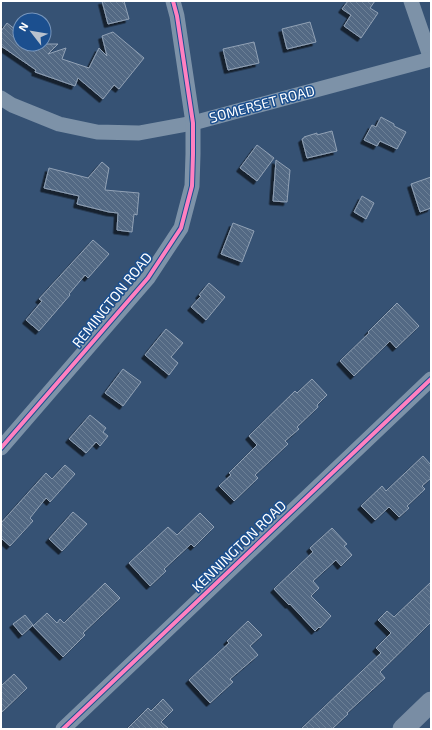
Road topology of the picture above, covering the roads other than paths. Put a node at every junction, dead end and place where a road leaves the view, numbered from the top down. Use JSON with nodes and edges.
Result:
{"nodes":[{"id":1,"x":173,"y":1,"type":"edge"},
{"id":2,"x":411,"y":1,"type":"edge"},
{"id":3,"x":431,"y":59,"type":"edge"},
{"id":4,"x":1,"y":98,"type":"edge"},
{"id":5,"x":193,"y":123,"type":"junction"},
{"id":6,"x":431,"y":379,"type":"edge"},
{"id":7,"x":1,"y":448,"type":"edge"},
{"id":8,"x":431,"y":702,"type":"edge"},
{"id":9,"x":63,"y":729,"type":"edge"},
{"id":10,"x":403,"y":729,"type":"edge"}],
"edges":[{"from":1,"to":5,"type":"street","name":"REMINGTON ROAD"},
{"from":2,"to":3,"type":"street"},
{"from":3,"to":5,"type":"street","name":"SOMERSET ROAD"},
{"from":4,"to":5,"type":"street","name":"SOMERSET ROAD"},
{"from":5,"to":7,"type":"street","name":"REMINGTON ROAD"},
{"from":6,"to":9,"type":"street","name":"KENNINGTON ROAD"},
{"from":8,"to":10,"type":"street"}]}
